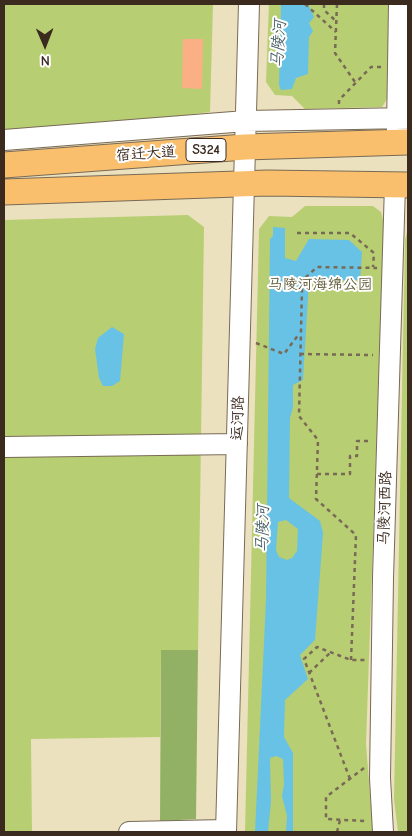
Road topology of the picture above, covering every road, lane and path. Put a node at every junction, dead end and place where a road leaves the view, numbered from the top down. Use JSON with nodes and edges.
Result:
{"nodes":[{"id":1,"x":249,"y":4,"type":"edge"},
{"id":2,"x":305,"y":4,"type":"edge"},
{"id":3,"x":324,"y":4,"type":"edge"},
{"id":4,"x":337,"y":4,"type":"edge"},
{"id":5,"x":400,"y":4,"type":"edge"},
{"id":6,"x":336,"y":21,"type":"junction"},
{"id":7,"x":336,"y":32,"type":"junction"},
{"id":8,"x":382,"y":67,"type":"dead end"},
{"id":9,"x":355,"y":82,"type":"junction"},
{"id":10,"x":338,"y":106,"type":"dead end"},
{"id":11,"x":403,"y":117,"type":"edge"},
{"id":12,"x":246,"y":121,"type":"junction"},
{"id":13,"x":4,"y":140,"type":"edge"},
{"id":14,"x":402,"y":142,"type":"edge"},
{"id":15,"x":245,"y":147,"type":"junction"},
{"id":16,"x":4,"y":165,"type":"edge"},
{"id":17,"x":244,"y":184,"type":"junction"},
{"id":18,"x":4,"y":192,"type":"edge"},
{"id":19,"x":401,"y":195,"type":"edge"},
{"id":20,"x":298,"y":233,"type":"dead end"},
{"id":21,"x":300,"y":333,"type":"junction"},
{"id":22,"x":263,"y":346,"type":"dead end"},
{"id":23,"x":300,"y":354,"type":"junction"},
{"id":24,"x":389,"y":355,"type":"junction"},
{"id":25,"x":387,"y":442,"type":"junction"},
{"id":26,"x":237,"y":444,"type":"junction"},
{"id":27,"x":4,"y":447,"type":"edge"},
{"id":28,"x":317,"y":474,"type":"junction"},
{"id":29,"x":331,"y":652,"type":"junction"},
{"id":30,"x":351,"y":660,"type":"junction"},
{"id":31,"x":382,"y":660,"type":"junction"},
{"id":32,"x":310,"y":673,"type":"junction"},
{"id":33,"x":380,"y":756,"type":"junction"},
{"id":34,"x":350,"y":779,"type":"junction"},
{"id":35,"x":340,"y":820,"type":"junction"},
{"id":36,"x":382,"y":827,"type":"edge"},
{"id":37,"x":226,"y":831,"type":"edge"},
{"id":38,"x":129,"y":832,"type":"edge"},
{"id":39,"x":337,"y":832,"type":"edge"}],
"edges":[{"from":1,"to":12,"type":"street","name":"运河路"},
{"from":2,"to":7,"type":"path"},
{"from":3,"to":6,"type":"path"},
{"from":4,"to":6,"type":"path"},
{"from":5,"to":11,"type":"street"},
{"from":6,"to":7,"type":"path"},
{"from":7,"to":9,"type":"path"},
{"from":8,"to":9,"type":"path"},
{"from":9,"to":10,"type":"path"},
{"from":11,"to":12,"type":"street"},
{"from":11,"to":14,"type":"street"},
{"from":12,"to":13,"type":"street"},
{"from":12,"to":15,"type":"street","name":"运河路"},
{"from":14,"to":15,"type":"main road","name":"宿迁大道","number":"S324"},
{"from":15,"to":16,"type":"main road","name":"宿迁大道","number":"S324"},
{"from":15,"to":17,"type":"street","name":"运河路"},
{"from":17,"to":18,"type":"main road"},
{"from":17,"to":19,"type":"main road"},
{"from":17,"to":26,"type":"street","name":"运河路"},
{"from":19,"to":24,"type":"street","name":"马陵河西路"},
{"from":20,"to":21,"type":"path"},
{"from":21,"to":22,"type":"path"},
{"from":21,"to":23,"type":"path"},
{"from":23,"to":24,"type":"path"},
{"from":23,"to":28,"type":"path"},
{"from":24,"to":25,"type":"street","name":"马陵河西路"},
{"from":25,"to":28,"type":"path"},
{"from":25,"to":31,"type":"street","name":"马陵河西路"},
{"from":26,"to":27,"type":"street"},
{"from":26,"to":37,"type":"street","name":"运河路"},
{"from":28,"to":30,"type":"path"},
{"from":29,"to":30,"type":"path"},
{"from":29,"to":32,"type":"path"},
{"from":29,"to":32,"type":"path"},
{"from":30,"to":31,"type":"path"},
{"from":31,"to":33,"type":"street","name":"马陵河西路"},
{"from":32,"to":34,"type":"path"},
{"from":33,"to":34,"type":"path"},
{"from":33,"to":36,"type":"street","name":"马陵河西路"},
{"from":34,"to":35,"type":"path"},
{"from":35,"to":36,"type":"path"},
{"from":35,"to":39,"type":"path"},
{"from":37,"to":38,"type":"street"}]}
